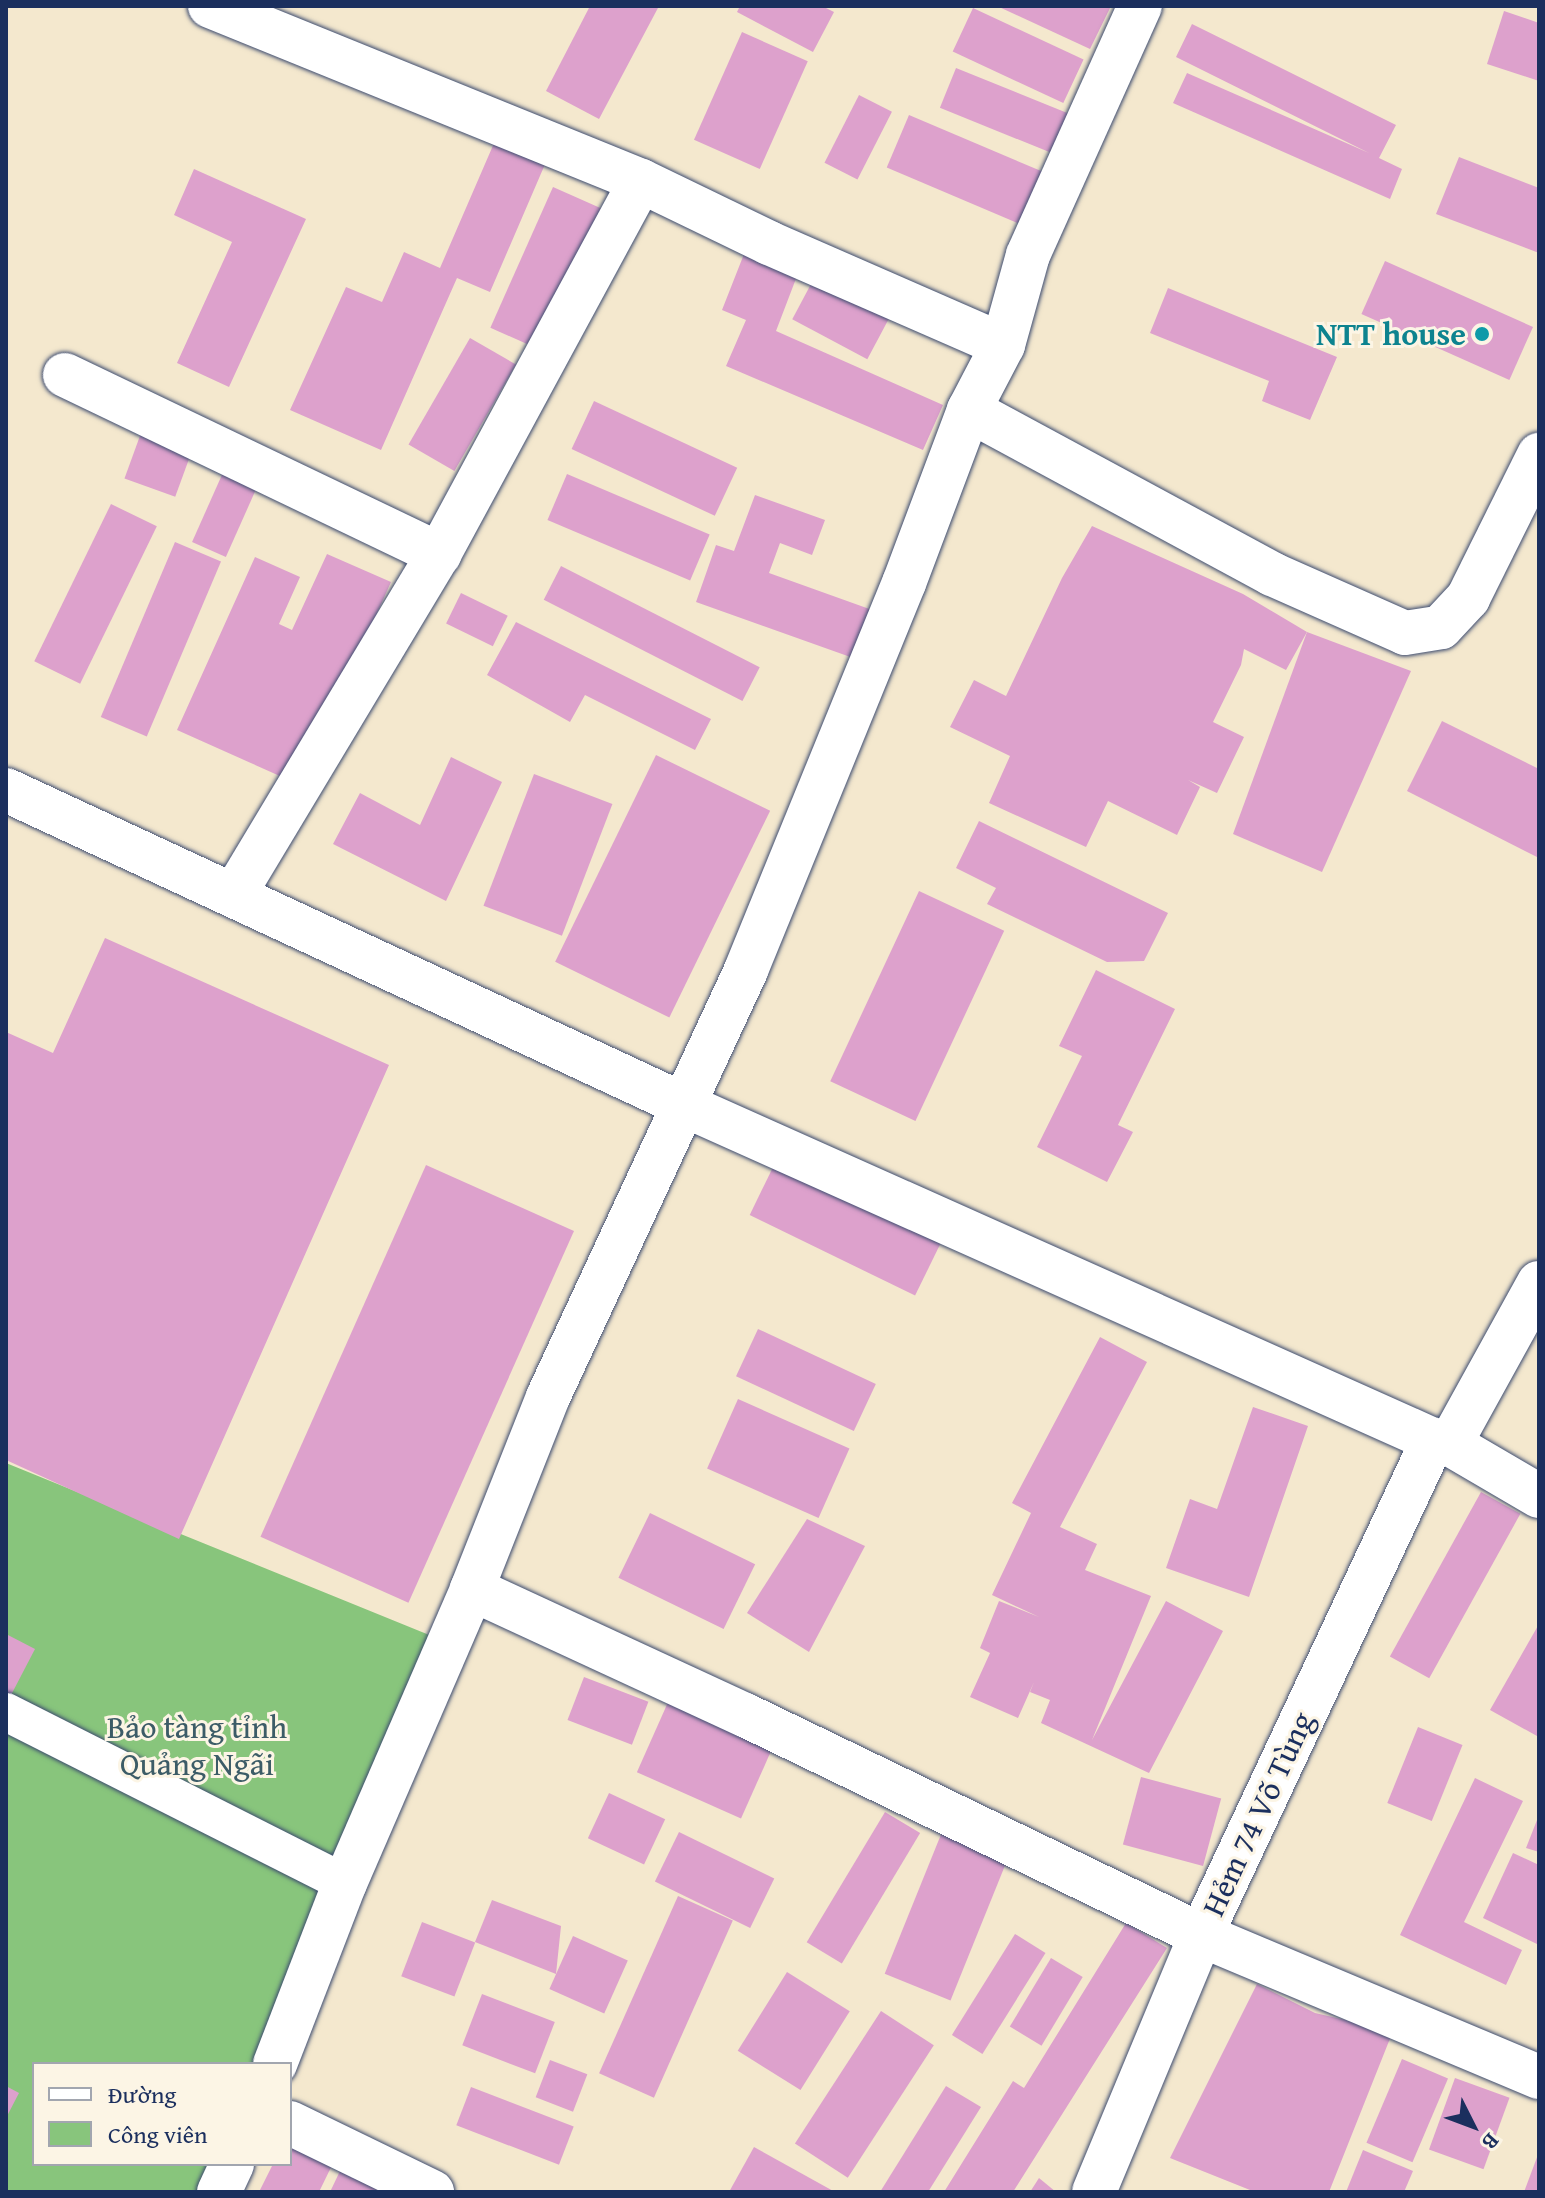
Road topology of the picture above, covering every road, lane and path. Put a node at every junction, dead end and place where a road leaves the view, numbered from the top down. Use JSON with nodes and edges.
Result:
{"nodes":[{"id":1,"x":210,"y":6,"type":"edge"},
{"id":2,"x":1140,"y":6,"type":"edge"},
{"id":3,"x":641,"y":181,"type":"junction"},
{"id":4,"x":1003,"y":345,"type":"junction"},
{"id":5,"x":65,"y":375,"type":"dead end"},
{"id":6,"x":969,"y":410,"type":"junction"},
{"id":7,"x":1539,"y":455,"type":"edge"},
{"id":8,"x":439,"y":554,"type":"junction"},
{"id":9,"x":6,"y":790,"type":"edge"},
{"id":10,"x":235,"y":893,"type":"junction"},
{"id":11,"x":684,"y":1105,"type":"junction"},
{"id":12,"x":1539,"y":1283,"type":"edge"},
{"id":13,"x":1441,"y":1442,"type":"junction"},
{"id":14,"x":1539,"y":1496,"type":"edge"},
{"id":15,"x":472,"y":1589,"type":"junction"},
{"id":16,"x":6,"y":1712,"type":"edge"},
{"id":17,"x":345,"y":1883,"type":"junction"},
{"id":18,"x":1201,"y":1935,"type":"junction"},
{"id":19,"x":276,"y":2062,"type":"edge"},
{"id":20,"x":1539,"y":2077,"type":"edge"},
{"id":21,"x":292,"y":2124,"type":"edge"},
{"id":22,"x":231,"y":2166,"type":"edge"},
{"id":23,"x":219,"y":2192,"type":"edge"},
{"id":24,"x":432,"y":2192,"type":"edge"},
{"id":25,"x":1094,"y":2192,"type":"edge"}],
"edges":[{"from":1,"to":3,"type":"street"},
{"from":2,"to":4,"type":"street"},
{"from":3,"to":4,"type":"street"},
{"from":3,"to":8,"type":"street"},
{"from":4,"to":6,"type":"street"},
{"from":5,"to":8,"type":"street"},
{"from":6,"to":7,"type":"street"},
{"from":6,"to":11,"type":"street"},
{"from":8,"to":10,"type":"street"},
{"from":9,"to":10,"type":"street"},
{"from":10,"to":11,"type":"street"},
{"from":11,"to":13,"type":"street"},
{"from":11,"to":15,"type":"street"},
{"from":12,"to":13,"type":"street","name":"Hẻm 74 Võ Tùng"},
{"from":13,"to":14,"type":"street"},
{"from":13,"to":18,"type":"street","name":"Hẻm 74 Võ Tùng"},
{"from":15,"to":17,"type":"street"},
{"from":15,"to":18,"type":"street"},
{"from":16,"to":17,"type":"lane"},
{"from":17,"to":19,"type":"street"},
{"from":18,"to":20,"type":"street"},
{"from":18,"to":25,"type":"street","name":"Hẻm 74 Võ Tùng"},
{"from":21,"to":24,"type":"street"},
{"from":22,"to":23,"type":"street"}]}
